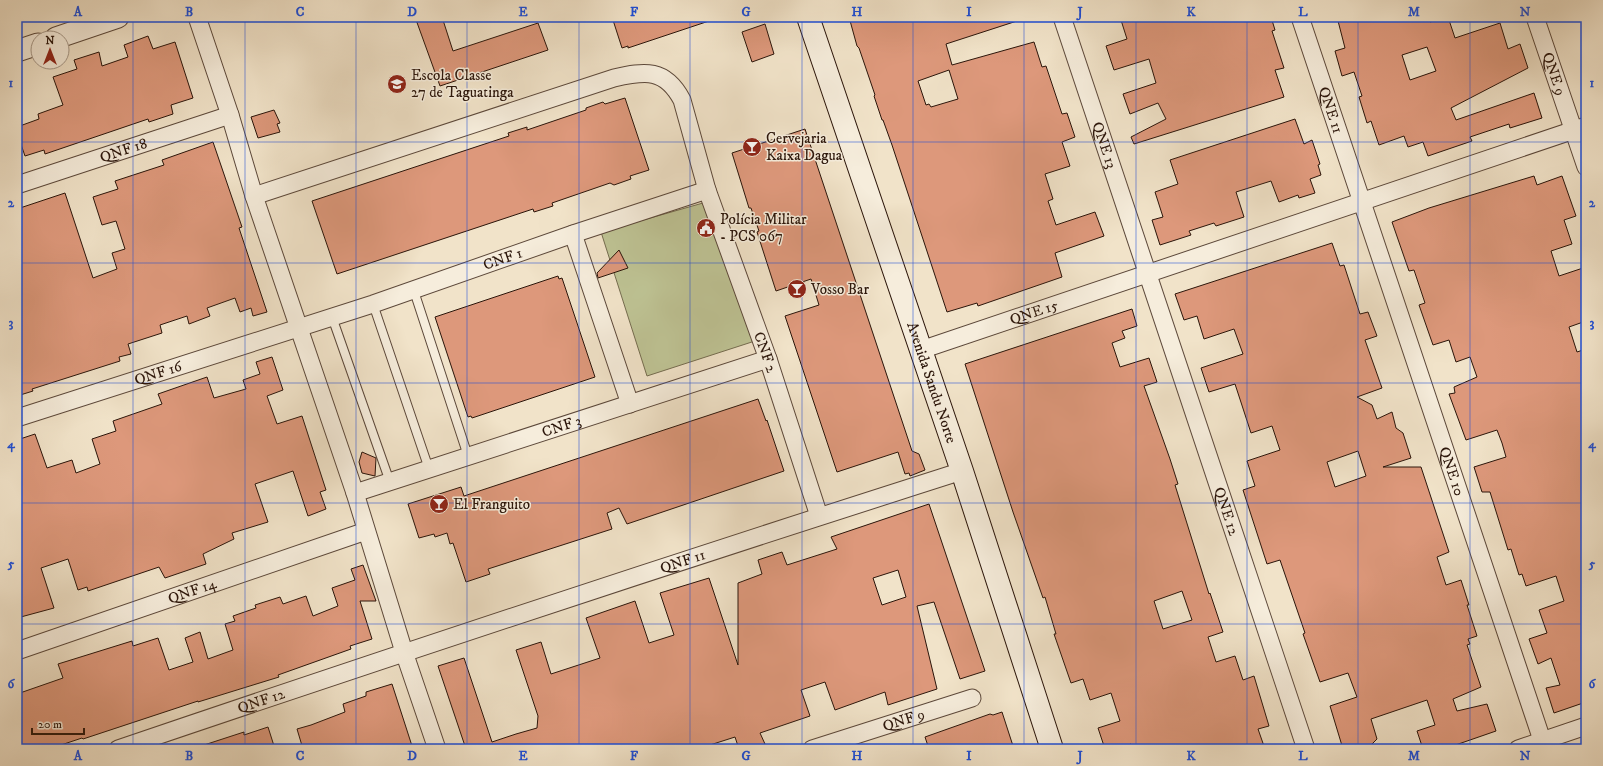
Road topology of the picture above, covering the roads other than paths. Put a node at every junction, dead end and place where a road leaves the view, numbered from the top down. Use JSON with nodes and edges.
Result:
{"nodes":[{"id":1,"x":118,"y":17,"type":"edge"},
{"id":2,"x":198,"y":17,"type":"edge"},
{"id":3,"x":808,"y":17,"type":"edge"},
{"id":4,"x":1062,"y":17,"type":"edge"},
{"id":5,"x":1300,"y":17,"type":"edge"},
{"id":6,"x":1535,"y":17,"type":"edge"},
{"id":7,"x":70,"y":33,"type":"edge"},
{"id":8,"x":30,"y":47,"type":"edge"},
{"id":9,"x":17,"y":51,"type":"edge"},
{"id":10,"x":230,"y":115,"type":"junction"},
{"id":11,"x":1580,"y":128,"type":"edge"},
{"id":12,"x":1586,"y":167,"type":"edge"},
{"id":13,"x":17,"y":185,"type":"edge"},
{"id":14,"x":707,"y":190,"type":"junction"},
{"id":15,"x":254,"y":196,"type":"junction"},
{"id":16,"x":1362,"y":202,"type":"junction"},
{"id":17,"x":573,"y":234,"type":"junction"},
{"id":18,"x":1147,"y":273,"type":"junction"},
{"id":19,"x":414,"y":291,"type":"junction"},
{"id":20,"x":373,"y":304,"type":"junction"},
{"id":21,"x":332,"y":317,"type":"junction"},
{"id":22,"x":298,"y":328,"type":"junction"},
{"id":23,"x":921,"y":350,"type":"junction"},
{"id":24,"x":768,"y":359,"type":"junction"},
{"id":25,"x":630,"y":404,"type":"junction"},
{"id":26,"x":17,"y":418,"type":"edge"},
{"id":27,"x":468,"y":456,"type":"junction"},
{"id":28,"x":429,"y":469,"type":"junction"},
{"id":29,"x":962,"y":471,"type":"junction"},
{"id":30,"x":390,"y":482,"type":"junction"},
{"id":31,"x":355,"y":493,"type":"junction"},
{"id":32,"x":819,"y":516,"type":"junction"},
{"id":33,"x":366,"y":531,"type":"junction"},
{"id":34,"x":17,"y":651,"type":"edge"},
{"id":35,"x":404,"y":652,"type":"junction"},
{"id":36,"x":972,"y":698,"type":"dead end"},
{"id":37,"x":1586,"y":726,"type":"edge"},
{"id":38,"x":1544,"y":745,"type":"edge"},
{"id":39,"x":118,"y":749,"type":"edge"},
{"id":40,"x":437,"y":749,"type":"edge"},
{"id":41,"x":812,"y":749,"type":"edge"},
{"id":42,"x":1052,"y":749,"type":"edge"},
{"id":43,"x":1306,"y":749,"type":"edge"},
{"id":44,"x":1518,"y":749,"type":"edge"}],
"edges":[{"from":1,"to":7,"type":"street"},
{"from":2,"to":10,"type":"street"},
{"from":3,"to":23,"type":"main road","name":"Avenida Sandu Norte"},
{"from":4,"to":18,"type":"street","name":"QNE 13"},
{"from":5,"to":16,"type":"street","name":"QNE 11"},
{"from":6,"to":11,"type":"street","name":"QNE 9"},
{"from":8,"to":9,"type":"street"},
{"from":10,"to":13,"type":"street","name":"QNF 18"},
{"from":10,"to":15,"type":"street"},
{"from":11,"to":12,"type":"street","name":"QNE 9"},
{"from":11,"to":16,"type":"street","name":"QNE 15"},
{"from":14,"to":15,"type":"street","name":"CNF 2"},
{"from":14,"to":17,"type":"street","name":"CNF 1"},
{"from":14,"to":24,"type":"street","name":"CNF 2"},
{"from":15,"to":22,"type":"street"},
{"from":16,"to":18,"type":"street","name":"QNE 15"},
{"from":16,"to":38,"type":"street","name":"QNE 10"},
{"from":17,"to":19,"type":"street","name":"CNF 1"},
{"from":17,"to":25,"type":"street"},
{"from":18,"to":23,"type":"street","name":"QNE 15"},
{"from":18,"to":43,"type":"street","name":"QNE 12"},
{"from":19,"to":20,"type":"street","name":"CNF 1"},
{"from":19,"to":27,"type":"lane"},
{"from":20,"to":21,"type":"street","name":"CNF 1"},
{"from":20,"to":28,"type":"lane"},
{"from":21,"to":22,"type":"street","name":"CNF 1"},
{"from":21,"to":30,"type":"lane"},
{"from":22,"to":26,"type":"street","name":"QNF 16"},
{"from":22,"to":31,"type":"street"},
{"from":23,"to":29,"type":"main road","name":"Avenida Sandu Norte"},
{"from":24,"to":25,"type":"street","name":"CNF 3"},
{"from":24,"to":32,"type":"street","name":"CNF 2"},
{"from":25,"to":27,"type":"street","name":"CNF 3"},
{"from":27,"to":28,"type":"street","name":"CNF 3"},
{"from":28,"to":30,"type":"street","name":"CNF 3"},
{"from":29,"to":32,"type":"street","name":"QNF 11"},
{"from":29,"to":42,"type":"main road","name":"Avenida Sandu Norte"},
{"from":30,"to":31,"type":"street","name":"CNF 3"},
{"from":31,"to":33,"type":"street"},
{"from":32,"to":35,"type":"street","name":"QNF 11"},
{"from":33,"to":34,"type":"street","name":"QNF 14"},
{"from":33,"to":35,"type":"street"},
{"from":35,"to":39,"type":"street","name":"QNF 12"},
{"from":35,"to":40,"type":"street"},
{"from":36,"to":41,"type":"street","name":"QNF 9"},
{"from":37,"to":38,"type":"street"},
{"from":38,"to":44,"type":"street"}]}
